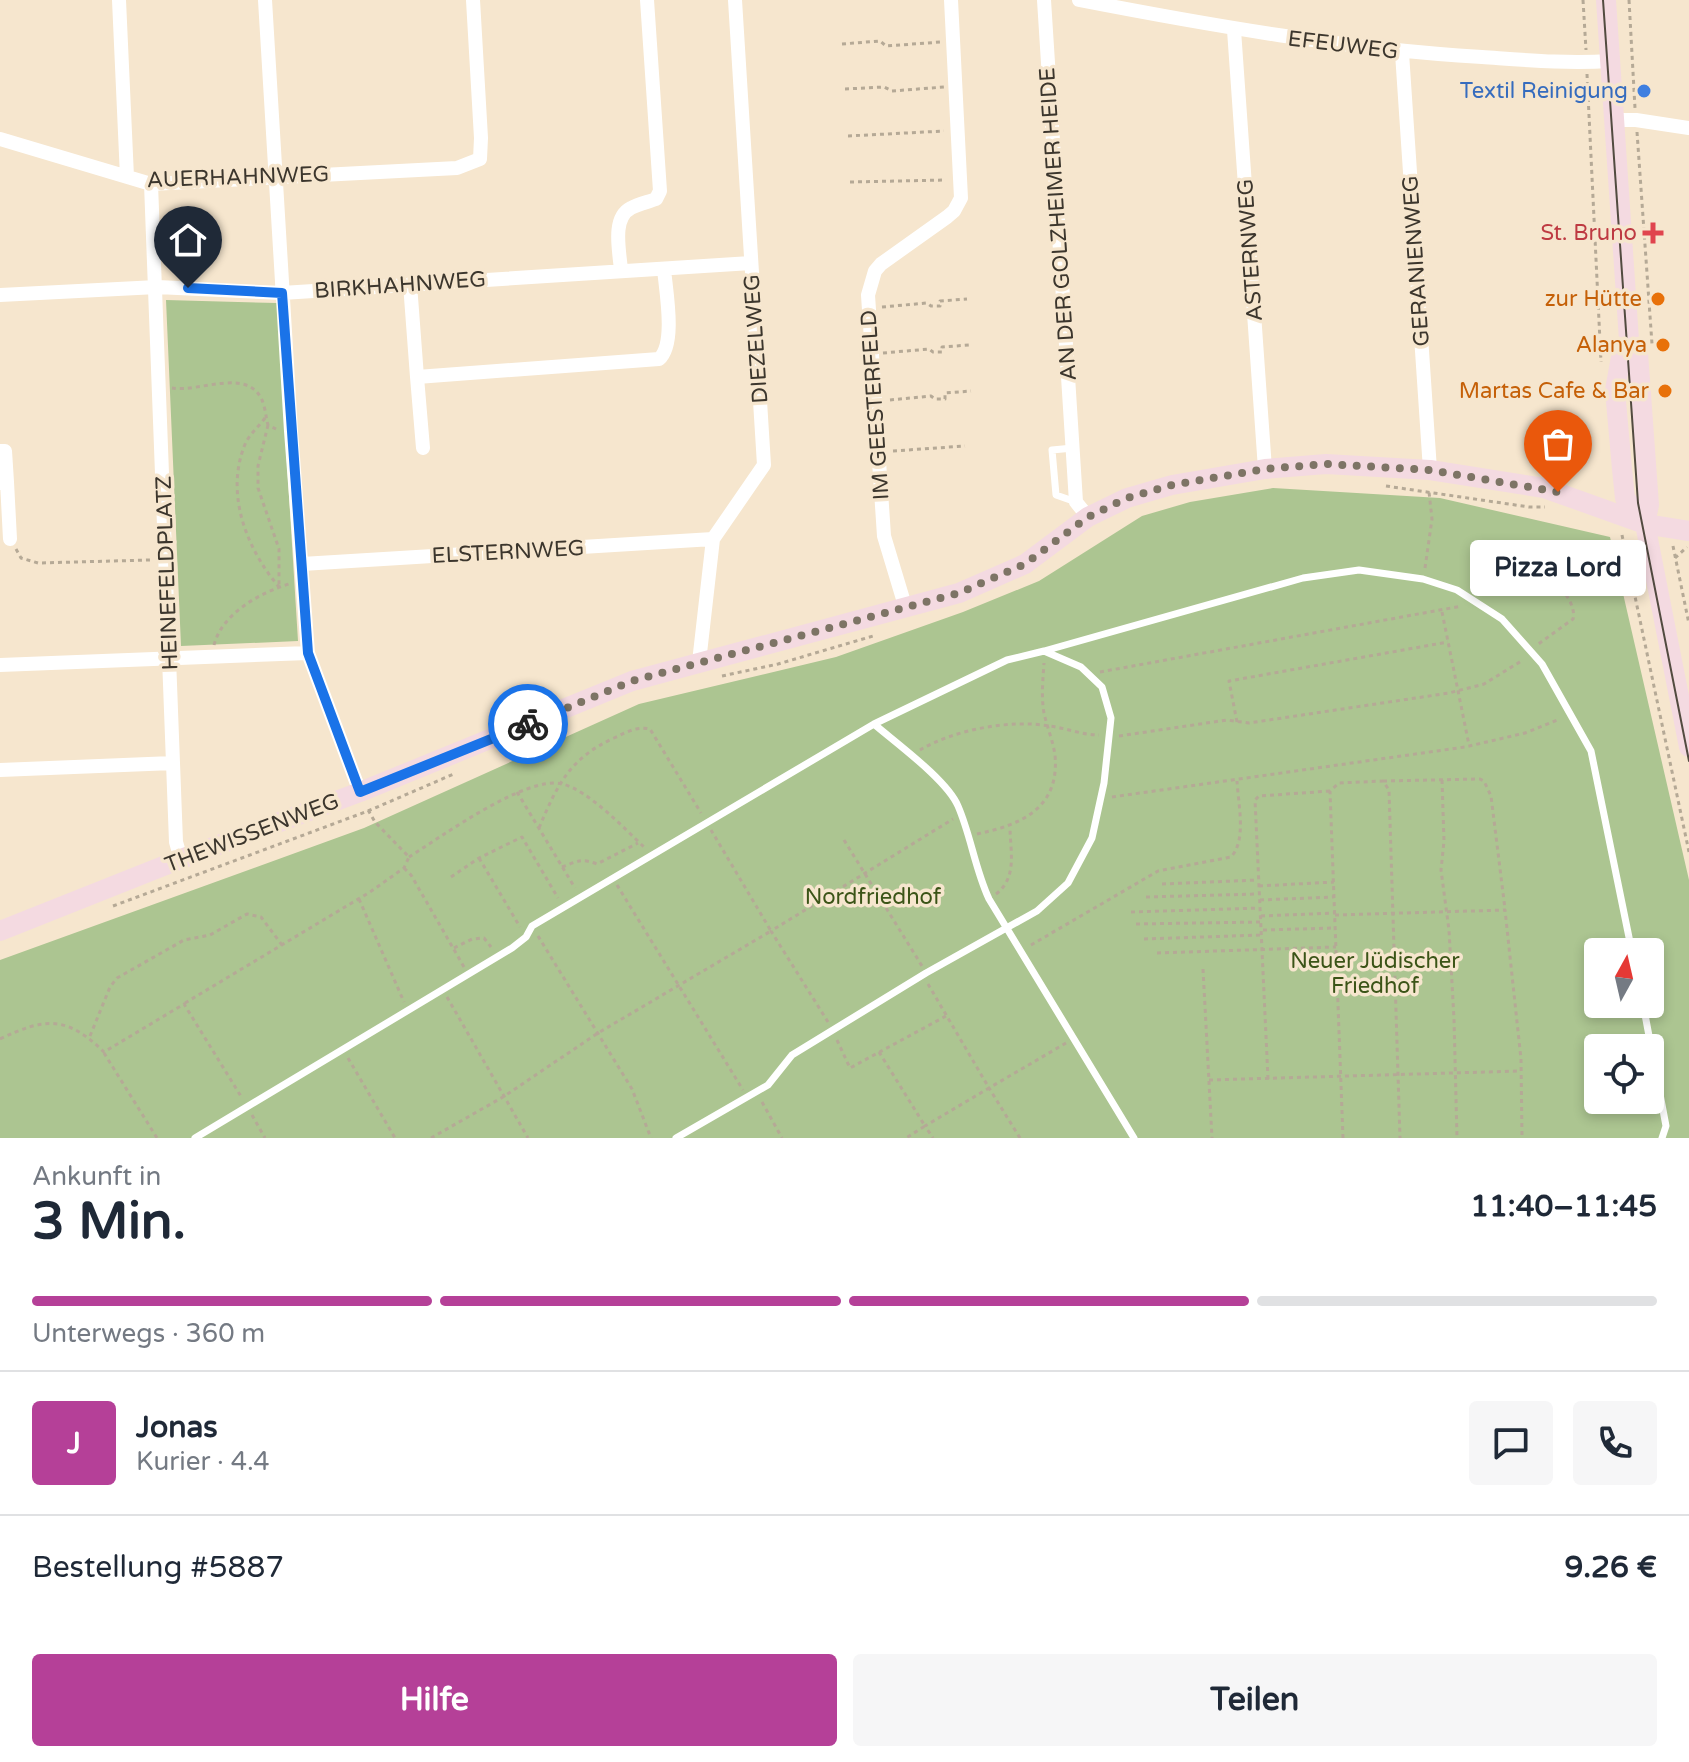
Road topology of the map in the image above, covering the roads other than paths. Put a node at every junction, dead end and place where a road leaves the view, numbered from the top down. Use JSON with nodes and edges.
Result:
{"nodes":[{"id":1,"x":119,"y":0,"type":"edge"},
{"id":2,"x":265,"y":0,"type":"edge"},
{"id":3,"x":473,"y":0,"type":"edge"},
{"id":4,"x":647,"y":0,"type":"edge"},
{"id":5,"x":735,"y":0,"type":"edge"},
{"id":6,"x":951,"y":0,"type":"edge"},
{"id":7,"x":1044,"y":0,"type":"edge"},
{"id":8,"x":1079,"y":0,"type":"edge"},
{"id":9,"x":1606,"y":0,"type":"edge"},
{"id":10,"x":1234,"y":30,"type":"junction"},
{"id":11,"x":1402,"y":53,"type":"junction"},
{"id":12,"x":1610,"y":61,"type":"junction"},
{"id":13,"x":1614,"y":120,"type":"junction"},
{"id":14,"x":1689,"y":128,"type":"edge"},
{"id":15,"x":0,"y":139,"type":"edge"},
{"id":16,"x":127,"y":177,"type":"junction"},
{"id":17,"x":274,"y":177,"type":"junction"},
{"id":18,"x":151,"y":184,"type":"junction"},
{"id":19,"x":751,"y":263,"type":"junction"},
{"id":20,"x":664,"y":269,"type":"junction"},
{"id":21,"x":621,"y":271,"type":"junction"},
{"id":22,"x":410,"y":284,"type":"junction"},
{"id":23,"x":157,"y":287,"type":"junction"},
{"id":24,"x":282,"y":293,"type":"junction"},
{"id":25,"x":0,"y":295,"type":"edge"},
{"id":26,"x":417,"y":377,"type":"junction"},
{"id":27,"x":423,"y":448,"type":"dead end"},
{"id":28,"x":0,"y":451,"type":"edge"},
{"id":29,"x":1265,"y":469,"type":"junction"},
{"id":30,"x":1430,"y":480,"type":"junction"},
{"id":31,"x":3,"y":482,"type":"edge"},
{"id":32,"x":1082,"y":510,"type":"junction"},
{"id":33,"x":1645,"y":524,"type":"junction"},
{"id":34,"x":1689,"y":531,"type":"edge"},
{"id":35,"x":10,"y":539,"type":"road end"},
{"id":36,"x":713,"y":539,"type":"junction"},
{"id":37,"x":302,"y":564,"type":"junction"},
{"id":38,"x":906,"y":609,"type":"junction"},
{"id":39,"x":1044,"y":651,"type":"junction"},
{"id":40,"x":308,"y":653,"type":"junction"},
{"id":41,"x":171,"y":658,"type":"junction"},
{"id":42,"x":699,"y":662,"type":"junction"},
{"id":43,"x":0,"y":665,"type":"edge"},
{"id":44,"x":874,"y":724,"type":"junction"},
{"id":45,"x":1689,"y":747,"type":"edge"},
{"id":46,"x":173,"y":763,"type":"junction"},
{"id":47,"x":0,"y":770,"type":"edge"},
{"id":48,"x":360,"y":792,"type":"junction"},
{"id":49,"x":181,"y":859,"type":"junction"},
{"id":50,"x":1005,"y":928,"type":"junction"},
{"id":51,"x":0,"y":931,"type":"edge"},
{"id":52,"x":1629,"y":938,"type":"edge"},
{"id":53,"x":1646,"y":1018,"type":"edge"},
{"id":54,"x":195,"y":1138,"type":"edge"},
{"id":55,"x":676,"y":1138,"type":"edge"},
{"id":56,"x":1134,"y":1138,"type":"edge"},
{"id":57,"x":1662,"y":1138,"type":"edge"}],
"edges":[{"from":1,"to":16,"type":"street"},
{"from":2,"to":17,"type":"street"},
{"from":3,"to":17,"type":"street","name":"AUERHAHNWEG"},
{"from":4,"to":21,"type":"street"},
{"from":5,"to":19,"type":"street","name":"DIEZELWEG"},
{"from":6,"to":38,"type":"street","name":"IM GEESTERFELD"},
{"from":7,"to":32,"type":"street","name":"AN DER GOLZHEIMER HEIDE"},
{"from":8,"to":10,"type":"street","name":"EFEUWEG"},
{"from":9,"to":12,"type":"street"},
{"from":10,"to":11,"type":"street","name":"EFEUWEG"},
{"from":10,"to":29,"type":"street","name":"ASTERNWEG"},
{"from":11,"to":12,"type":"street","name":"EFEUWEG"},
{"from":11,"to":30,"type":"street","name":"GERANIENWEG"},
{"from":12,"to":13,"type":"street"},
{"from":13,"to":14,"type":"street"},
{"from":13,"to":33,"type":"street"},
{"from":15,"to":16,"type":"street","name":"AUERHAHNWEG"},
{"from":16,"to":18,"type":"street","name":"AUERHAHNWEG"},
{"from":17,"to":18,"type":"street","name":"AUERHAHNWEG"},
{"from":17,"to":24,"type":"street"},
{"from":18,"to":23,"type":"street","name":"HEINEFELDPLATZ"},
{"from":19,"to":20,"type":"street","name":"BIRKHAHNWEG"},
{"from":19,"to":36,"type":"street","name":"DIEZELWEG"},
{"from":20,"to":21,"type":"street","name":"BIRKHAHNWEG"},
{"from":20,"to":26,"type":"street"},
{"from":21,"to":22,"type":"street","name":"BIRKHAHNWEG"},
{"from":22,"to":24,"type":"street","name":"BIRKHAHNWEG"},
{"from":22,"to":26,"type":"street"},
{"from":23,"to":24,"type":"street","name":"BIRKHAHNWEG"},
{"from":23,"to":25,"type":"street","name":"BIRKHAHNWEG"},
{"from":23,"to":41,"type":"street","name":"HEINEFELDPLATZ"},
{"from":24,"to":37,"type":"street"},
{"from":26,"to":27,"type":"street"},
{"from":28,"to":31,"type":"street"},
{"from":29,"to":30,"type":"street","name":"THEWISSENWEG"},
{"from":29,"to":32,"type":"street","name":"THEWISSENWEG"},
{"from":30,"to":33,"type":"street","name":"THEWISSENWEG"},
{"from":31,"to":35,"type":"street"},
{"from":32,"to":38,"type":"street","name":"THEWISSENWEG"},
{"from":33,"to":34,"type":"street","name":"THEWISSENWEG"},
{"from":33,"to":45,"type":"street"},
{"from":36,"to":37,"type":"street","name":"ELSTERNWEG"},
{"from":36,"to":42,"type":"street","name":"DIEZELWEG"},
{"from":37,"to":40,"type":"street"},
{"from":38,"to":42,"type":"street","name":"THEWISSENWEG"},
{"from":39,"to":44,"type":"lane"},
{"from":39,"to":50,"type":"lane"},
{"from":39,"to":52,"type":"lane"},
{"from":40,"to":41,"type":"street"},
{"from":40,"to":48,"type":"street"},
{"from":41,"to":43,"type":"street"},
{"from":41,"to":46,"type":"street","name":"HEINEFELDPLATZ"},
{"from":42,"to":48,"type":"street","name":"THEWISSENWEG"},
{"from":44,"to":50,"type":"lane"},
{"from":44,"to":54,"type":"lane"},
{"from":46,"to":47,"type":"street"},
{"from":46,"to":49,"type":"street","name":"HEINEFELDPLATZ"},
{"from":48,"to":49,"type":"street","name":"THEWISSENWEG"},
{"from":49,"to":51,"type":"street","name":"THEWISSENWEG"},
{"from":50,"to":55,"type":"lane"},
{"from":50,"to":56,"type":"lane"},
{"from":53,"to":57,"type":"lane"}]}
